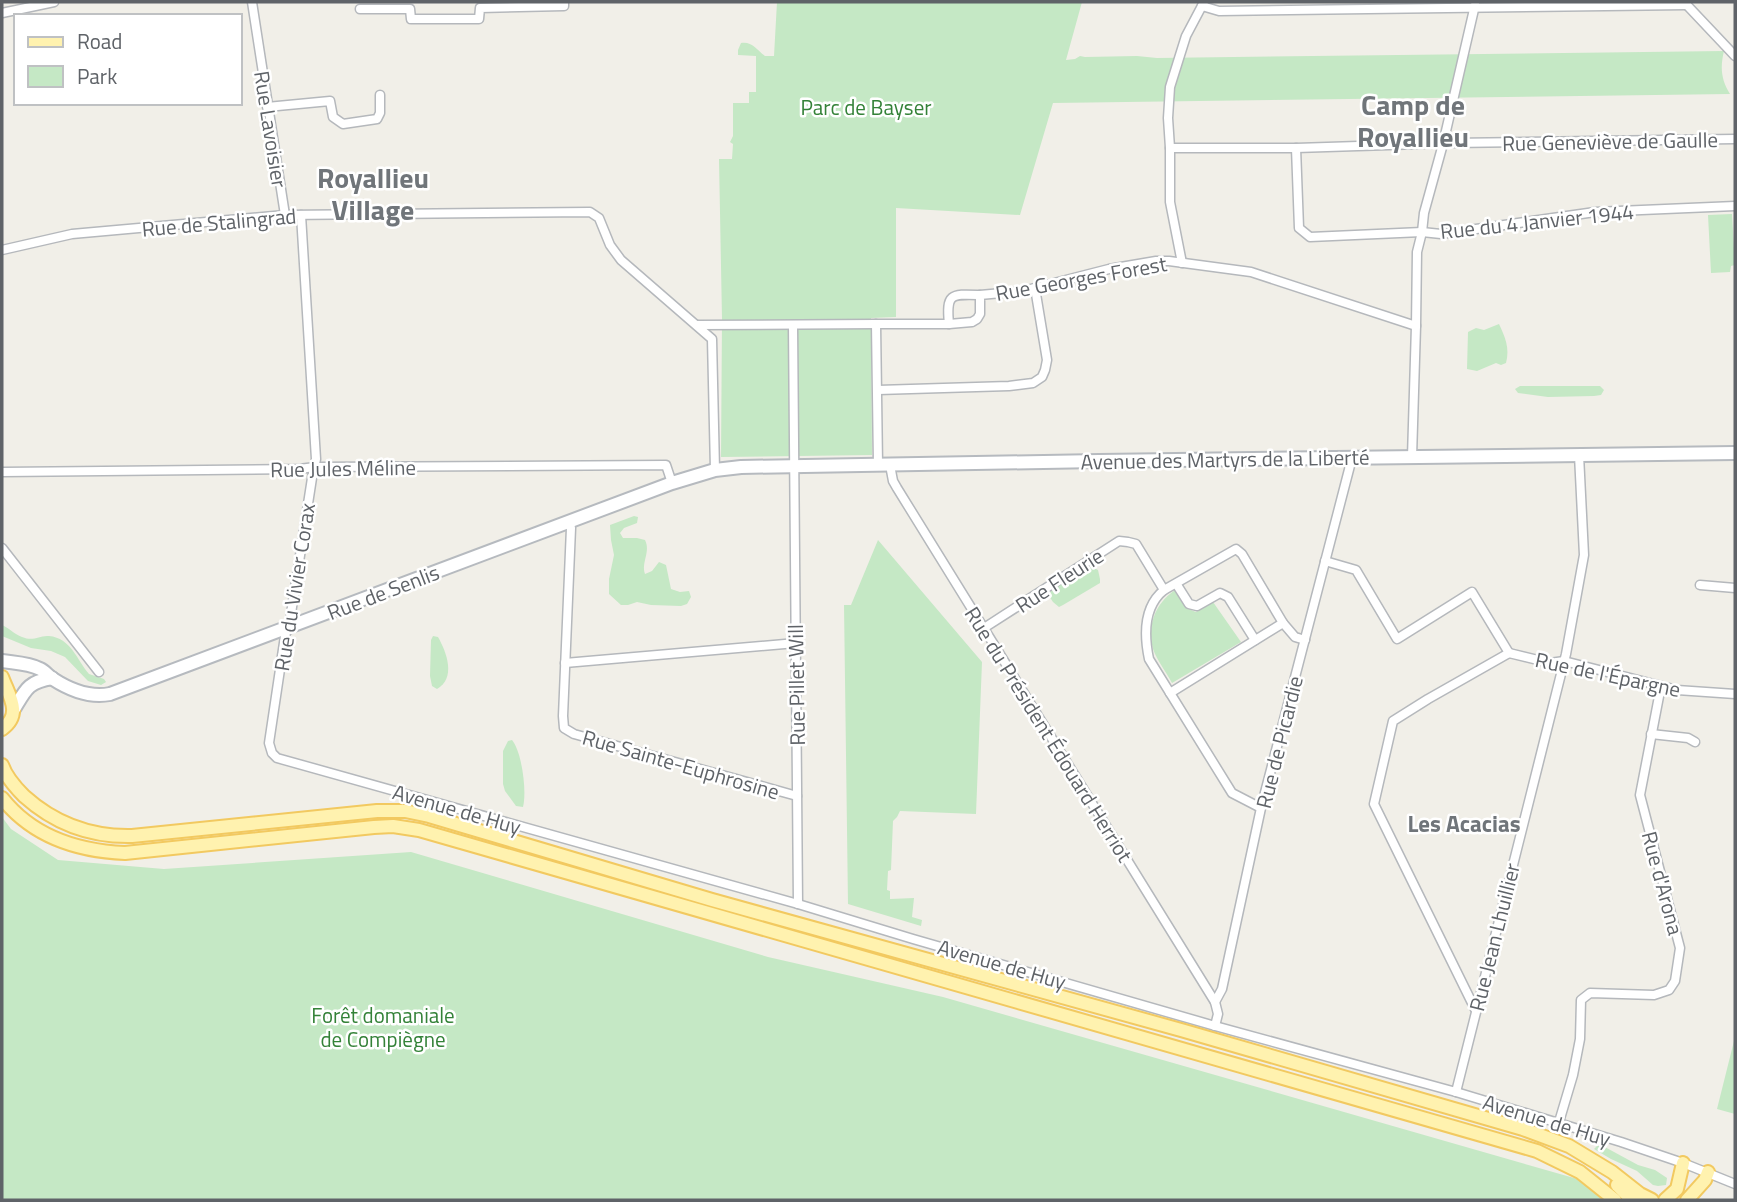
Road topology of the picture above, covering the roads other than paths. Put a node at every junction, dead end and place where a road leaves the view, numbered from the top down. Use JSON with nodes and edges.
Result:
{"nodes":[{"id":1,"x":54,"y":2,"type":"edge"},
{"id":2,"x":252,"y":2,"type":"edge"},
{"id":3,"x":1685,"y":3,"type":"edge"},
{"id":4,"x":564,"y":4,"type":"edge"},
{"id":5,"x":1203,"y":4,"type":"edge"},
{"id":6,"x":1475,"y":4,"type":"edge"},
{"id":7,"x":360,"y":9,"type":"dead end"},
{"id":8,"x":2,"y":13,"type":"edge"},
{"id":9,"x":1735,"y":56,"type":"edge"},
{"id":10,"x":380,"y":95,"type":"dead end"},
{"id":11,"x":268,"y":107,"type":"junction"},
{"id":12,"x":1735,"y":139,"type":"edge"},
{"id":13,"x":1443,"y":144,"type":"junction"},
{"id":14,"x":1170,"y":148,"type":"junction"},
{"id":15,"x":1296,"y":148,"type":"junction"},
{"id":16,"x":1735,"y":206,"type":"edge"},
{"id":17,"x":285,"y":215,"type":"junction"},
{"id":18,"x":301,"y":215,"type":"junction"},
{"id":19,"x":1422,"y":232,"type":"junction"},
{"id":20,"x":2,"y":250,"type":"edge"},
{"id":21,"x":1182,"y":262,"type":"junction"},
{"id":22,"x":1035,"y":288,"type":"junction"},
{"id":23,"x":980,"y":295,"type":"junction"},
{"id":24,"x":876,"y":324,"type":"junction"},
{"id":25,"x":949,"y":324,"type":"junction"},
{"id":26,"x":696,"y":325,"type":"junction"},
{"id":27,"x":793,"y":325,"type":"junction"},
{"id":28,"x":1416,"y":326,"type":"junction"},
{"id":29,"x":878,"y":390,"type":"junction"},
{"id":30,"x":1735,"y":453,"type":"edge"},
{"id":31,"x":1579,"y":455,"type":"junction"},
{"id":32,"x":1412,"y":457,"type":"junction"},
{"id":33,"x":1352,"y":458,"type":"junction"},
{"id":34,"x":884,"y":465,"type":"junction"},
{"id":35,"x":794,"y":466,"type":"junction"},
{"id":36,"x":315,"y":467,"type":"junction"},
{"id":37,"x":715,"y":470,"type":"junction"},
{"id":38,"x":2,"y":472,"type":"edge"},
{"id":39,"x":673,"y":483,"type":"junction"},
{"id":40,"x":569,"y":521,"type":"junction"},
{"id":41,"x":2,"y":548,"type":"edge"},
{"id":42,"x":1325,"y":561,"type":"junction"},
{"id":43,"x":1177,"y":585,"type":"junction"},
{"id":44,"x":1700,"y":585,"type":"dead end"},
{"id":45,"x":1735,"y":588,"type":"edge"},
{"id":46,"x":1164,"y":590,"type":"junction"},
{"id":47,"x":1283,"y":623,"type":"junction"},
{"id":48,"x":288,"y":627,"type":"junction"},
{"id":49,"x":984,"y":628,"type":"junction"},
{"id":50,"x":1255,"y":640,"type":"junction"},
{"id":51,"x":1305,"y":640,"type":"junction"},
{"id":52,"x":796,"y":643,"type":"junction"},
{"id":53,"x":1509,"y":653,"type":"junction"},
{"id":54,"x":2,"y":661,"type":"edge"},
{"id":55,"x":1564,"y":661,"type":"junction"},
{"id":56,"x":565,"y":663,"type":"junction"},
{"id":57,"x":99,"y":672,"type":"dead end"},
{"id":58,"x":2,"y":677,"type":"edge"},
{"id":59,"x":52,"y":678,"type":"junction"},
{"id":60,"x":1661,"y":686,"type":"junction"},
{"id":61,"x":1170,"y":693,"type":"junction"},
{"id":62,"x":1735,"y":694,"type":"edge"},
{"id":63,"x":14,"y":709,"type":"junction"},
{"id":64,"x":2,"y":733,"type":"edge"},
{"id":65,"x":1651,"y":734,"type":"junction"},
{"id":66,"x":1695,"y":742,"type":"dead end"},
{"id":67,"x":270,"y":749,"type":"joint"},
{"id":68,"x":2,"y":765,"type":"edge"},
{"id":69,"x":797,"y":796,"type":"junction"},
{"id":70,"x":2,"y":798,"type":"edge"},
{"id":71,"x":1261,"y":808,"type":"junction"},
{"id":72,"x":798,"y":904,"type":"junction"},
{"id":73,"x":1215,"y":1002,"type":"junction"},
{"id":74,"x":1475,"y":1009,"type":"junction"},
{"id":75,"x":1215,"y":1026,"type":"junction"},
{"id":76,"x":1456,"y":1092,"type":"junction"},
{"id":77,"x":1559,"y":1122,"type":"junction"},
{"id":78,"x":1595,"y":1162,"type":"junction"},
{"id":79,"x":1683,"y":1163,"type":"junction"},
{"id":80,"x":1708,"y":1172,"type":"junction"},
{"id":81,"x":1735,"y":1184,"type":"edge"},
{"id":82,"x":1615,"y":1200,"type":"edge"},
{"id":83,"x":1633,"y":1200,"type":"edge"},
{"id":84,"x":1652,"y":1200,"type":"edge"},
{"id":85,"x":1665,"y":1200,"type":"edge"},
{"id":86,"x":1687,"y":1200,"type":"edge"}],
"edges":[{"from":1,"to":8,"type":"street"},
{"from":2,"to":11,"type":"street","name":"Rue Lavoisier"},
{"from":3,"to":6,"type":"street"},
{"from":3,"to":9,"type":"street"},
{"from":4,"to":7,"type":"street"},
{"from":5,"to":6,"type":"street"},
{"from":5,"to":14,"type":"street"},
{"from":6,"to":13,"type":"street"},
{"from":10,"to":11,"type":"street"},
{"from":11,"to":17,"type":"street","name":"Rue Lavoisier"},
{"from":12,"to":13,"type":"street","name":"Rue Geneviève de Gaulle"},
{"from":13,"to":15,"type":"street","name":"Rue Geneviève de Gaulle"},
{"from":13,"to":19,"type":"street"},
{"from":14,"to":15,"type":"street","name":"Rue Geneviève de Gaulle"},
{"from":14,"to":21,"type":"street"},
{"from":15,"to":19,"type":"street","name":"Rue du 4 Janvier 1944"},
{"from":16,"to":19,"type":"street","name":"Rue du 4 Janvier 1944"},
{"from":17,"to":18,"type":"street","name":"Rue de Stalingrad"},
{"from":17,"to":20,"type":"street","name":"Rue de Stalingrad"},
{"from":18,"to":26,"type":"street","name":"Rue de Stalingrad"},
{"from":18,"to":36,"type":"street","name":"Rue du Vivier Corax"},
{"from":19,"to":28,"type":"street"},
{"from":21,"to":22,"type":"street","name":"Rue Georges Forest"},
{"from":21,"to":28,"type":"street","name":"Rue Georges Forest"},
{"from":22,"to":23,"type":"street","name":"Rue Georges Forest"},
{"from":22,"to":29,"type":"street"},
{"from":23,"to":25,"type":"street","name":"Rue Georges Forest"},
{"from":23,"to":25,"type":"street","name":"Rue Georges Forest"},
{"from":24,"to":25,"type":"street","name":"Rue Georges Forest"},
{"from":24,"to":27,"type":"street","name":"Rue Georges Forest"},
{"from":24,"to":29,"type":"street"},
{"from":26,"to":27,"type":"street","name":"Rue Georges Forest"},
{"from":26,"to":37,"type":"street","name":"Rue de Stalingrad"},
{"from":27,"to":35,"type":"street","name":"Rue Pillet Will"},
{"from":28,"to":32,"type":"street"},
{"from":29,"to":34,"type":"street"},
{"from":30,"to":31,"type":"street","name":"Avenue des Martyrs de la Liberté"},
{"from":31,"to":32,"type":"street","name":"Avenue des Martyrs de la Liberté"},
{"from":31,"to":55,"type":"street","name":"Rue Jean Lhuillier"},
{"from":32,"to":33,"type":"street","name":"Avenue des Martyrs de la Liberté"},
{"from":33,"to":34,"type":"street","name":"Avenue des Martyrs de la Liberté"},
{"from":33,"to":42,"type":"street","name":"Rue de Picardie"},
{"from":34,"to":35,"type":"street","name":"Avenue des Martyrs de la Liberté"},
{"from":34,"to":49,"type":"street","name":"Rue du Président Édouard Herriot"},
{"from":35,"to":37,"type":"street","name":"Avenue des Martyrs de la Liberté"},
{"from":35,"to":52,"type":"street","name":"Rue Pillet Will"},
{"from":36,"to":38,"type":"street","name":"Rue Jules Méline"},
{"from":36,"to":39,"type":"street","name":"Rue Jules Méline"},
{"from":36,"to":48,"type":"street","name":"Rue du Vivier Corax"},
{"from":37,"to":39,"type":"street","name":"Rue de Senlis"},
{"from":39,"to":40,"type":"street","name":"Rue de Senlis"},
{"from":40,"to":48,"type":"street","name":"Rue de Senlis"},
{"from":40,"to":56,"type":"street","name":"Rue Sainte-Euphrosine"},
{"from":41,"to":57,"type":"street"},
{"from":42,"to":51,"type":"street","name":"Rue de Picardie"},
{"from":42,"to":53,"type":"street"},
{"from":43,"to":46,"type":"street"},
{"from":43,"to":47,"type":"street"},
{"from":43,"to":50,"type":"street"},
{"from":44,"to":45,"type":"street"},
{"from":46,"to":49,"type":"street","name":"Rue Fleurie"},
{"from":46,"to":61,"type":"street"},
{"from":47,"to":50,"type":"street"},
{"from":47,"to":51,"type":"street"},
{"from":48,"to":59,"type":"street","name":"Rue de Senlis"},
{"from":48,"to":67,"type":"street","name":"Rue du Vivier Corax"},
{"from":49,"to":73,"type":"street","name":"Rue du Président Édouard Herriot"},
{"from":50,"to":61,"type":"street"},
{"from":51,"to":71,"type":"street","name":"Rue de Picardie"},
{"from":52,"to":56,"type":"street"},
{"from":52,"to":69,"type":"street","name":"Rue Pillet Will"},
{"from":53,"to":55,"type":"street","name":"Rue de l'Épargne"},
{"from":53,"to":74,"type":"street","name":"Rue de l'Épargne"},
{"from":54,"to":59,"type":"street","name":"Rue de Senlis"},
{"from":55,"to":60,"type":"street","name":"Rue de l'Épargne"},
{"from":55,"to":74,"type":"street","name":"Rue Jean Lhuillier"},
{"from":56,"to":69,"type":"street","name":"Rue Sainte-Euphrosine"},
{"from":58,"to":63,"type":"main road"},
{"from":59,"to":63,"type":"street"},
{"from":60,"to":62,"type":"street","name":"Rue de l'Épargne"},
{"from":60,"to":65,"type":"street","name":"Rue d'Arona"},
{"from":61,"to":71,"type":"street"},
{"from":63,"to":64,"type":"main road"},
{"from":65,"to":66,"type":"street"},
{"from":65,"to":77,"type":"street","name":"Rue d'Arona"},
{"from":67,"to":72,"type":"street","name":"Avenue de Huy"},
{"from":68,"to":78,"type":"main road"},
{"from":69,"to":72,"type":"street","name":"Rue Pillet Will"},
{"from":70,"to":82,"type":"main road"},
{"from":71,"to":73,"type":"street","name":"Rue de Picardie"},
{"from":72,"to":75,"type":"street","name":"Avenue de Huy"},
{"from":73,"to":75,"type":"street","name":"Rue de Picardie"},
{"from":74,"to":76,"type":"street","name":"Rue Jean Lhuillier"},
{"from":75,"to":76,"type":"street","name":"Avenue de Huy"},
{"from":76,"to":77,"type":"street","name":"Avenue de Huy"},
{"from":77,"to":79,"type":"street","name":"Avenue de Huy"},
{"from":78,"to":83,"type":"main road"},
{"from":78,"to":84,"type":"main road"},
{"from":79,"to":80,"type":"street","name":"Avenue de Huy"},
{"from":79,"to":85,"type":"main road"},
{"from":80,"to":81,"type":"street","name":"Avenue de Huy"},
{"from":80,"to":86,"type":"main road"}]}
